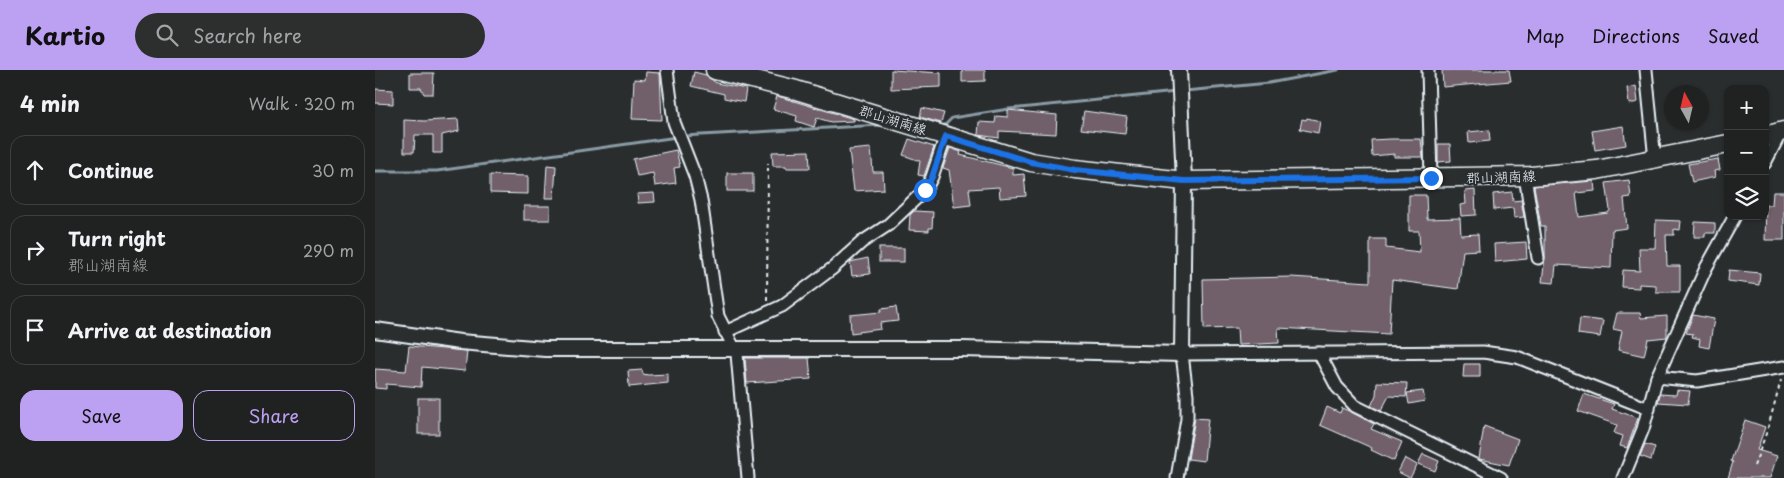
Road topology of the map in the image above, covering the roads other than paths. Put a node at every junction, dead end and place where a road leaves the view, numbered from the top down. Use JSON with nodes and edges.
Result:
{"nodes":[{"id":1,"x":667,"y":70,"type":"edge"},
{"id":2,"x":715,"y":70,"type":"edge"},
{"id":3,"x":1179,"y":70,"type":"edge"},
{"id":4,"x":1428,"y":70,"type":"edge"},
{"id":5,"x":1646,"y":70,"type":"edge"},
{"id":6,"x":1777,"y":133,"type":"edge"},
{"id":7,"x":946,"y":136,"type":"junction"},
{"id":8,"x":1724,"y":145,"type":"edge"},
{"id":9,"x":1769,"y":153,"type":"edge"},
{"id":10,"x":1655,"y":160,"type":"junction"},
{"id":11,"x":1525,"y":176,"type":"junction"},
{"id":12,"x":1431,"y":178,"type":"junction"},
{"id":13,"x":1184,"y":181,"type":"junction"},
{"id":14,"x":1733,"y":220,"type":"edge"},
{"id":15,"x":1538,"y":258,"type":"dead end"},
{"id":16,"x":375,"y":330,"type":"edge"},
{"id":17,"x":725,"y":332,"type":"junction"},
{"id":18,"x":735,"y":348,"type":"junction"},
{"id":19,"x":1319,"y":353,"type":"junction"},
{"id":20,"x":1182,"y":354,"type":"junction"},
{"id":21,"x":1783,"y":367,"type":"edge"},
{"id":22,"x":1657,"y":377,"type":"junction"},
{"id":23,"x":1649,"y":409,"type":"junction"},
{"id":24,"x":747,"y":478,"type":"edge"},
{"id":25,"x":1177,"y":478,"type":"edge"},
{"id":26,"x":1501,"y":478,"type":"edge"},
{"id":27,"x":1623,"y":478,"type":"edge"}],
"edges":[{"from":1,"to":17,"type":"street"},
{"from":2,"to":7,"type":"main road","name":"郡山湖南線"},
{"from":3,"to":13,"type":"street"},
{"from":4,"to":12,"type":"street"},
{"from":5,"to":10,"type":"street"},
{"from":6,"to":9,"type":"street"},
{"from":7,"to":13,"type":"main road","name":"郡山湖南線"},
{"from":7,"to":17,"type":"street"},
{"from":8,"to":10,"type":"main road","name":"郡山湖南線"},
{"from":10,"to":11,"type":"main road","name":"郡山湖南線"},
{"from":11,"to":12,"type":"main road","name":"郡山湖南線"},
{"from":11,"to":15,"type":"street"},
{"from":12,"to":13,"type":"main road","name":"郡山湖南線"},
{"from":13,"to":20,"type":"street"},
{"from":14,"to":22,"type":"street"},
{"from":16,"to":18,"type":"street"},
{"from":17,"to":18,"type":"street"},
{"from":18,"to":20,"type":"street"},
{"from":18,"to":24,"type":"street"},
{"from":19,"to":20,"type":"street"},
{"from":19,"to":23,"type":"street"},
{"from":19,"to":26,"type":"street"},
{"from":20,"to":25,"type":"street"},
{"from":21,"to":22,"type":"street"},
{"from":22,"to":23,"type":"street"},
{"from":23,"to":27,"type":"street"}]}
